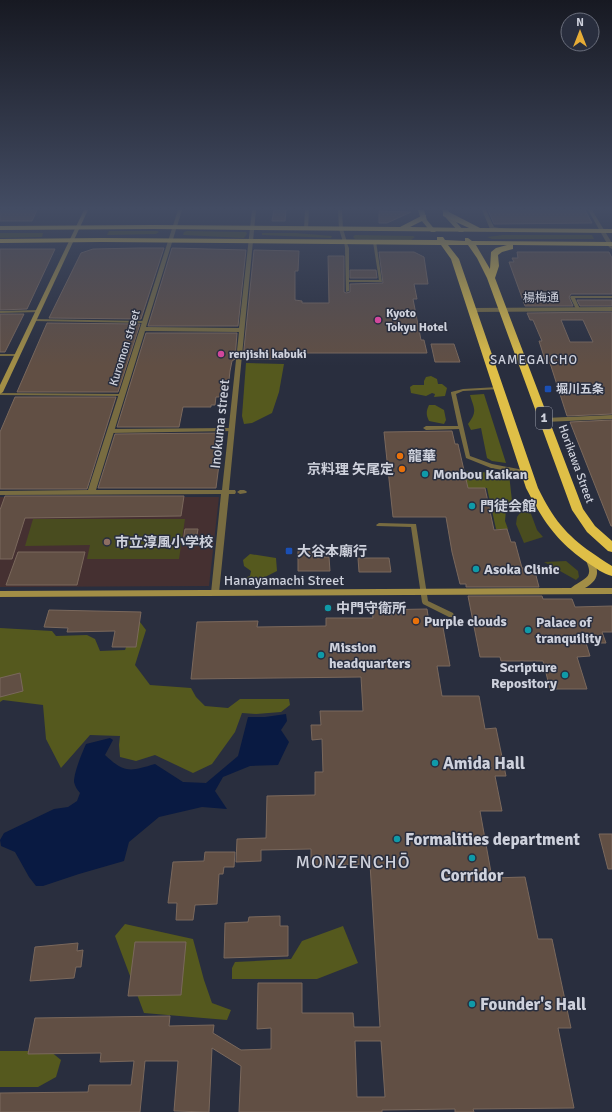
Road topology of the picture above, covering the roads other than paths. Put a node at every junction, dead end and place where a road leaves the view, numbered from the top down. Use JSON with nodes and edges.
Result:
{"nodes":[{"id":1,"x":62,"y":262,"type":"edge"},
{"id":2,"x":163,"y":262,"type":"edge"},
{"id":3,"x":249,"y":262,"type":"edge"},
{"id":4,"x":347,"y":262,"type":"edge"},
{"id":5,"x":378,"y":262,"type":"edge"},
{"id":6,"x":456,"y":262,"type":"edge"},
{"id":7,"x":483,"y":262,"type":"edge"},
{"id":8,"x":494,"y":262,"type":"edge"},
{"id":9,"x":491,"y":278,"type":"junction"},
{"id":10,"x":347,"y":281,"type":"junction"},
{"id":11,"x":347,"y":291,"type":"dead end"},
{"id":12,"x":612,"y":296,"type":"edge"},
{"id":13,"x":578,"y":309,"type":"junction"},
{"id":14,"x":612,"y":309,"type":"edge"},
{"id":15,"x":471,"y":310,"type":"junction"},
{"id":16,"x":503,"y":310,"type":"junction"},
{"id":17,"x":38,"y":311,"type":"junction"},
{"id":18,"x":0,"y":312,"type":"edge"},
{"id":19,"x":34,"y":320,"type":"junction"},
{"id":20,"x":143,"y":326,"type":"junction"},
{"id":21,"x":242,"y":330,"type":"junction"},
{"id":22,"x":0,"y":355,"type":"edge"},
{"id":23,"x":18,"y":355,"type":"junction"},
{"id":24,"x":498,"y":388,"type":"junction"},
{"id":25,"x":0,"y":393,"type":"edge"},
{"id":26,"x":122,"y":395,"type":"junction"},
{"id":27,"x":612,"y":418,"type":"edge"},
{"id":28,"x":545,"y":420,"type":"junction"},
{"id":29,"x":426,"y":428,"type":"dead end"},
{"id":30,"x":460,"y":428,"type":"junction"},
{"id":31,"x":231,"y":430,"type":"junction"},
{"id":32,"x":110,"y":431,"type":"junction"},
{"id":33,"x":527,"y":472,"type":"junction"},
{"id":34,"x":235,"y":492,"type":"junction"},
{"id":35,"x":0,"y":493,"type":"edge"},
{"id":36,"x":91,"y":493,"type":"junction"},
{"id":37,"x":380,"y":525,"type":"dead end"},
{"id":38,"x":610,"y":544,"type":"edge"},
{"id":39,"x":588,"y":557,"type":"junction"},
{"id":40,"x":612,"y":572,"type":"edge"},
{"id":41,"x":568,"y":591,"type":"junction"},
{"id":42,"x":612,"y":591,"type":"edge"},
{"id":43,"x":423,"y":592,"type":"junction"},
{"id":44,"x":215,"y":593,"type":"junction"},
{"id":45,"x":0,"y":594,"type":"edge"},
{"id":46,"x":451,"y":615,"type":"dead end"}],
"edges":[{"from":1,"to":17,"type":"street"},
{"from":2,"to":20,"type":"street","name":"Kuromon street"},
{"from":3,"to":21,"type":"street","name":"Inokuma street"},
{"from":4,"to":10,"type":"lane"},
{"from":5,"to":10,"type":"lane"},
{"from":6,"to":15,"type":"highway"},
{"from":7,"to":9,"type":"highway","name":"Horikawa Street","number":"1"},
{"from":8,"to":9,"type":"highway"},
{"from":9,"to":16,"type":"highway","name":"Horikawa Street","number":"1"},
{"from":10,"to":11,"type":"lane"},
{"from":12,"to":13,"type":"lane"},
{"from":13,"to":14,"type":"street","name":"楊梅通"},
{"from":13,"to":16,"type":"street","name":"楊梅通"},
{"from":15,"to":16,"type":"street","name":"楊梅通"},
{"from":15,"to":24,"type":"highway"},
{"from":16,"to":28,"type":"highway","name":"Horikawa Street","number":"1"},
{"from":17,"to":18,"type":"lane"},
{"from":17,"to":19,"type":"street"},
{"from":19,"to":20,"type":"lane"},
{"from":19,"to":23,"type":"street"},
{"from":20,"to":21,"type":"street"},
{"from":20,"to":26,"type":"street","name":"Kuromon street"},
{"from":21,"to":31,"type":"street","name":"Inokuma street"},
{"from":22,"to":23,"type":"lane"},
{"from":23,"to":25,"type":"street"},
{"from":24,"to":30,"type":"lane"},
{"from":24,"to":33,"type":"highway"},
{"from":25,"to":26,"type":"lane"},
{"from":26,"to":32,"type":"street","name":"Kuromon street"},
{"from":27,"to":28,"type":"street"},
{"from":28,"to":38,"type":"highway","name":"Horikawa Street","number":"1"},
{"from":29,"to":30,"type":"lane"},
{"from":30,"to":33,"type":"lane"},
{"from":31,"to":32,"type":"lane"},
{"from":31,"to":34,"type":"street","name":"Inokuma street"},
{"from":32,"to":36,"type":"street","name":"Kuromon street"},
{"from":33,"to":39,"type":"highway"},
{"from":34,"to":36,"type":"street"},
{"from":34,"to":44,"type":"street","name":"Inokuma street"},
{"from":35,"to":36,"type":"street"},
{"from":37,"to":43,"type":"lane"},
{"from":39,"to":40,"type":"highway"},
{"from":39,"to":41,"type":"street"},
{"from":41,"to":42,"type":"street","name":"Hanayamachi Street"},
{"from":41,"to":43,"type":"street","name":"Hanayamachi Street"},
{"from":43,"to":44,"type":"street","name":"Hanayamachi Street"},
{"from":43,"to":46,"type":"lane"},
{"from":44,"to":45,"type":"street","name":"Hanayamachi Street"}]}
